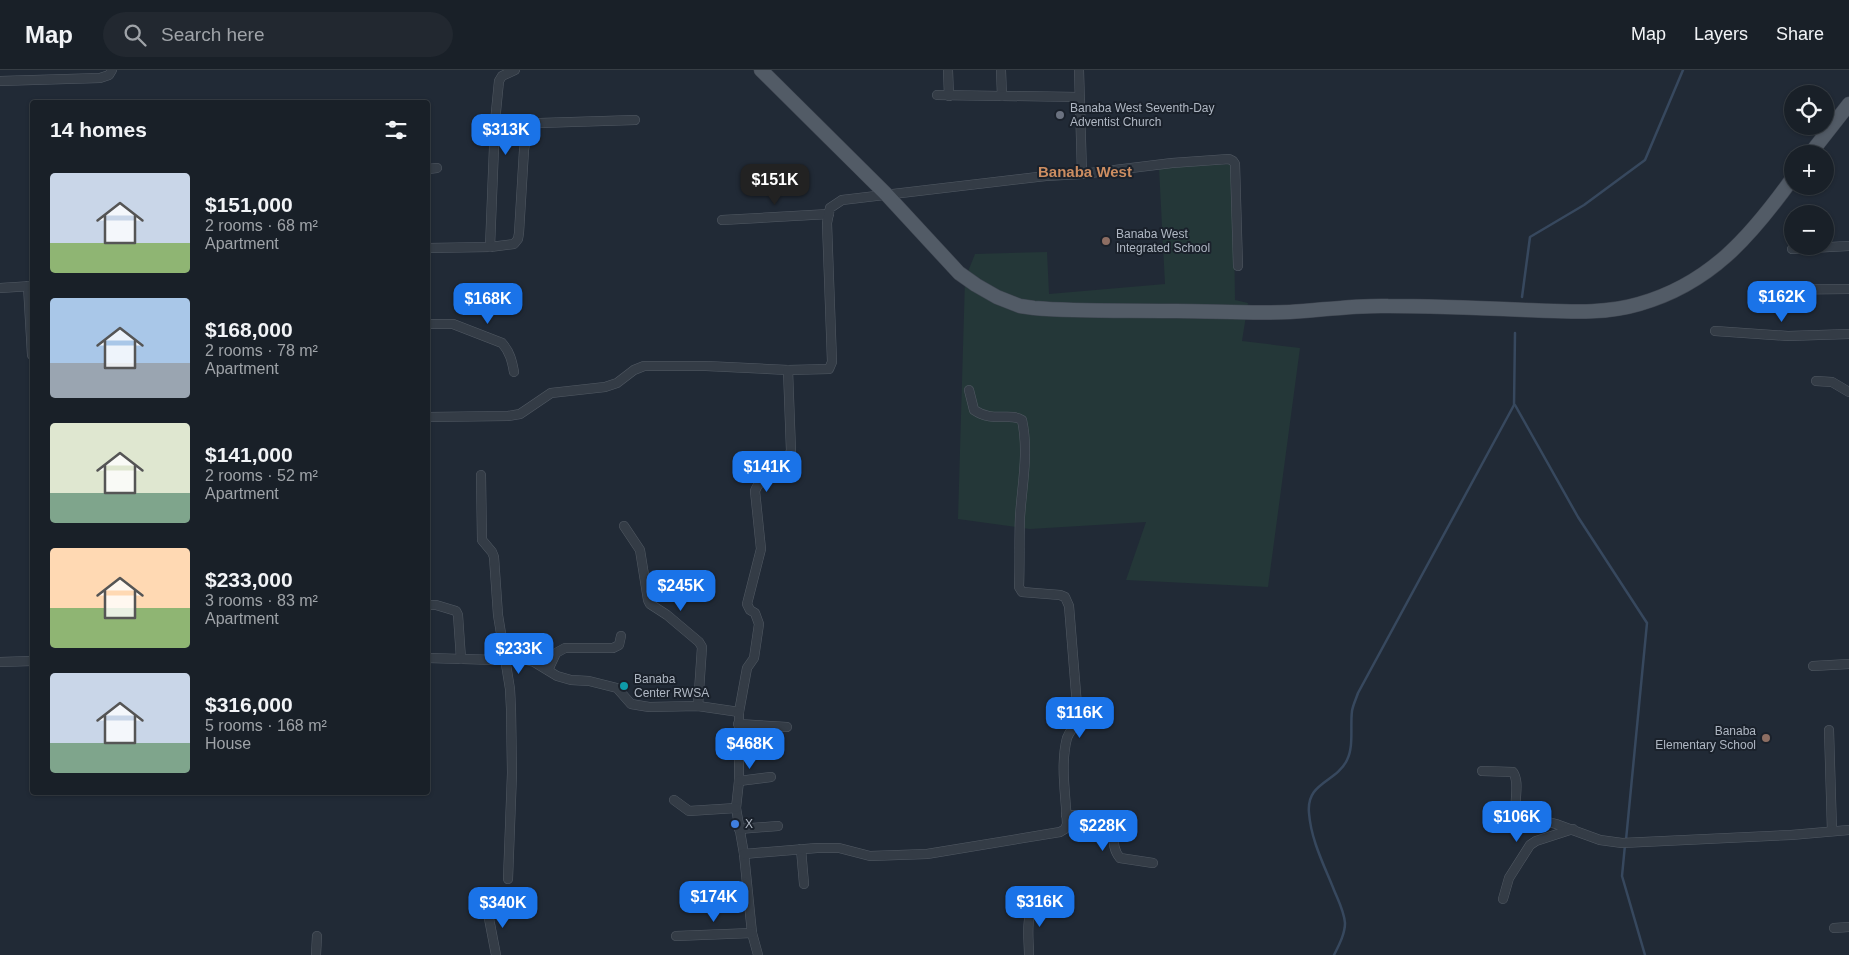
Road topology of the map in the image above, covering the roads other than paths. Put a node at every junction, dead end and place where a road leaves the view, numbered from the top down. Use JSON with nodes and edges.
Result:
{"nodes":[{"id":1,"x":112,"y":70,"type":"edge"},
{"id":2,"x":515,"y":70,"type":"edge"},
{"id":3,"x":762,"y":70,"type":"edge"},
{"id":4,"x":948,"y":70,"type":"edge"},
{"id":5,"x":1002,"y":70,"type":"edge"},
{"id":6,"x":1079,"y":70,"type":"edge"},
{"id":7,"x":0,"y":80,"type":"edge"},
{"id":8,"x":937,"y":95,"type":"dead end"},
{"id":9,"x":949,"y":96,"type":"junction"},
{"id":10,"x":1002,"y":96,"type":"junction"},
{"id":11,"x":1079,"y":97,"type":"junction"},
{"id":12,"x":1849,"y":104,"type":"edge"},
{"id":13,"x":635,"y":120,"type":"dead end"},
{"id":14,"x":1817,"y":145,"type":"edge"},
{"id":15,"x":1082,"y":174,"type":"junction"},
{"id":16,"x":1784,"y":190,"type":"edge"},
{"id":17,"x":886,"y":194,"type":"junction"},
{"id":18,"x":829,"y":214,"type":"junction"},
{"id":19,"x":722,"y":220,"type":"dead end"},
{"id":20,"x":1849,"y":246,"type":"edge"},
{"id":21,"x":490,"y":247,"type":"junction"},
{"id":22,"x":1834,"y":247,"type":"edge"},
{"id":23,"x":430,"y":248,"type":"edge"},
{"id":24,"x":1238,"y":266,"type":"dead end"},
{"id":25,"x":30,"y":286,"type":"edge"},
{"id":26,"x":0,"y":288,"type":"edge"},
{"id":27,"x":1849,"y":289,"type":"edge"},
{"id":28,"x":1760,"y":290,"type":"dead end"},
{"id":29,"x":430,"y":324,"type":"edge"},
{"id":30,"x":1715,"y":331,"type":"dead end"},
{"id":31,"x":1849,"y":334,"type":"edge"},
{"id":32,"x":788,"y":370,"type":"junction"},
{"id":33,"x":514,"y":372,"type":"dead end"},
{"id":34,"x":1816,"y":381,"type":"dead end"},
{"id":35,"x":969,"y":390,"type":"dead end"},
{"id":36,"x":1849,"y":392,"type":"edge"},
{"id":37,"x":430,"y":418,"type":"edge"},
{"id":38,"x":481,"y":475,"type":"dead end"},
{"id":39,"x":624,"y":526,"type":"dead end"},
{"id":40,"x":430,"y":605,"type":"edge"},
{"id":41,"x":621,"y":636,"type":"dead end"},
{"id":42,"x":430,"y":658,"type":"edge"},
{"id":43,"x":461,"y":659,"type":"junction"},
{"id":44,"x":504,"y":660,"type":"junction"},
{"id":45,"x":30,"y":661,"type":"edge"},
{"id":46,"x":0,"y":662,"type":"edge"},
{"id":47,"x":1849,"y":664,"type":"edge"},
{"id":48,"x":1813,"y":666,"type":"dead end"},
{"id":49,"x":548,"y":670,"type":"junction"},
{"id":50,"x":698,"y":706,"type":"junction"},
{"id":51,"x":739,"y":712,"type":"junction"},
{"id":52,"x":738,"y":724,"type":"junction"},
{"id":53,"x":787,"y":727,"type":"dead end"},
{"id":54,"x":1829,"y":730,"type":"dead end"},
{"id":55,"x":1482,"y":771,"type":"dead end"},
{"id":56,"x":771,"y":777,"type":"dead end"},
{"id":57,"x":738,"y":781,"type":"junction"},
{"id":58,"x":674,"y":800,"type":"dead end"},
{"id":59,"x":736,"y":808,"type":"junction"},
{"id":60,"x":1066,"y":815,"type":"junction"},
{"id":61,"x":778,"y":826,"type":"dead end"},
{"id":62,"x":739,"y":829,"type":"junction"},
{"id":63,"x":1574,"y":829,"type":"junction"},
{"id":64,"x":1849,"y":830,"type":"edge"},
{"id":65,"x":1832,"y":831,"type":"junction"},
{"id":66,"x":801,"y":849,"type":"junction"},
{"id":67,"x":744,"y":854,"type":"junction"},
{"id":68,"x":1153,"y":863,"type":"dead end"},
{"id":69,"x":508,"y":879,"type":"dead end"},
{"id":70,"x":804,"y":884,"type":"dead end"},
{"id":71,"x":1049,"y":897,"type":"dead end"},
{"id":72,"x":1503,"y":899,"type":"dead end"},
{"id":73,"x":487,"y":908,"type":"dead end"},
{"id":74,"x":1849,"y":927,"type":"edge"},
{"id":75,"x":1834,"y":928,"type":"dead end"},
{"id":76,"x":752,"y":933,"type":"junction"},
{"id":77,"x":317,"y":936,"type":"dead end"},
{"id":78,"x":676,"y":936,"type":"dead end"},
{"id":79,"x":316,"y":955,"type":"edge"},
{"id":80,"x":496,"y":955,"type":"edge"},
{"id":81,"x":758,"y":955,"type":"edge"},
{"id":82,"x":1029,"y":955,"type":"edge"}],
"edges":[{"from":1,"to":7,"type":"street"},
{"from":2,"to":21,"type":"street"},
{"from":3,"to":17,"type":"main road"},
{"from":4,"to":9,"type":"street"},
{"from":5,"to":10,"type":"street"},
{"from":6,"to":11,"type":"street"},
{"from":8,"to":9,"type":"street"},
{"from":9,"to":10,"type":"street"},
{"from":10,"to":11,"type":"street"},
{"from":11,"to":15,"type":"street"},
{"from":12,"to":14,"type":"main road"},
{"from":13,"to":21,"type":"street"},
{"from":15,"to":17,"type":"street"},
{"from":15,"to":24,"type":"street"},
{"from":16,"to":17,"type":"main road"},
{"from":17,"to":18,"type":"street"},
{"from":18,"to":19,"type":"street"},
{"from":18,"to":32,"type":"street"},
{"from":20,"to":22,"type":"street"},
{"from":21,"to":23,"type":"street"},
{"from":25,"to":26,"type":"street"},
{"from":27,"to":28,"type":"street"},
{"from":29,"to":33,"type":"street"},
{"from":30,"to":31,"type":"street"},
{"from":32,"to":37,"type":"street"},
{"from":32,"to":51,"type":"street"},
{"from":34,"to":36,"type":"street"},
{"from":35,"to":60,"type":"street"},
{"from":38,"to":44,"type":"street"},
{"from":39,"to":50,"type":"street"},
{"from":40,"to":43,"type":"street"},
{"from":41,"to":49,"type":"street"},
{"from":42,"to":43,"type":"street"},
{"from":43,"to":44,"type":"street"},
{"from":44,"to":49,"type":"street"},
{"from":44,"to":69,"type":"street"},
{"from":45,"to":46,"type":"street"},
{"from":47,"to":48,"type":"street"},
{"from":49,"to":50,"type":"street"},
{"from":50,"to":51,"type":"street"},
{"from":51,"to":52,"type":"street"},
{"from":52,"to":53,"type":"street"},
{"from":52,"to":57,"type":"street"},
{"from":54,"to":65,"type":"street"},
{"from":55,"to":63,"type":"street"},
{"from":56,"to":57,"type":"street"},
{"from":57,"to":59,"type":"street"},
{"from":58,"to":59,"type":"street"},
{"from":59,"to":62,"type":"street"},
{"from":60,"to":66,"type":"street"},
{"from":60,"to":68,"type":"street"},
{"from":61,"to":62,"type":"street"},
{"from":62,"to":67,"type":"street"},
{"from":63,"to":65,"type":"street"},
{"from":63,"to":72,"type":"street"},
{"from":64,"to":65,"type":"street"},
{"from":66,"to":67,"type":"street"},
{"from":66,"to":70,"type":"street"},
{"from":67,"to":76,"type":"street"},
{"from":71,"to":82,"type":"street"},
{"from":73,"to":80,"type":"street"},
{"from":74,"to":75,"type":"street"},
{"from":76,"to":78,"type":"street"},
{"from":76,"to":81,"type":"street"},
{"from":77,"to":79,"type":"street"}]}
